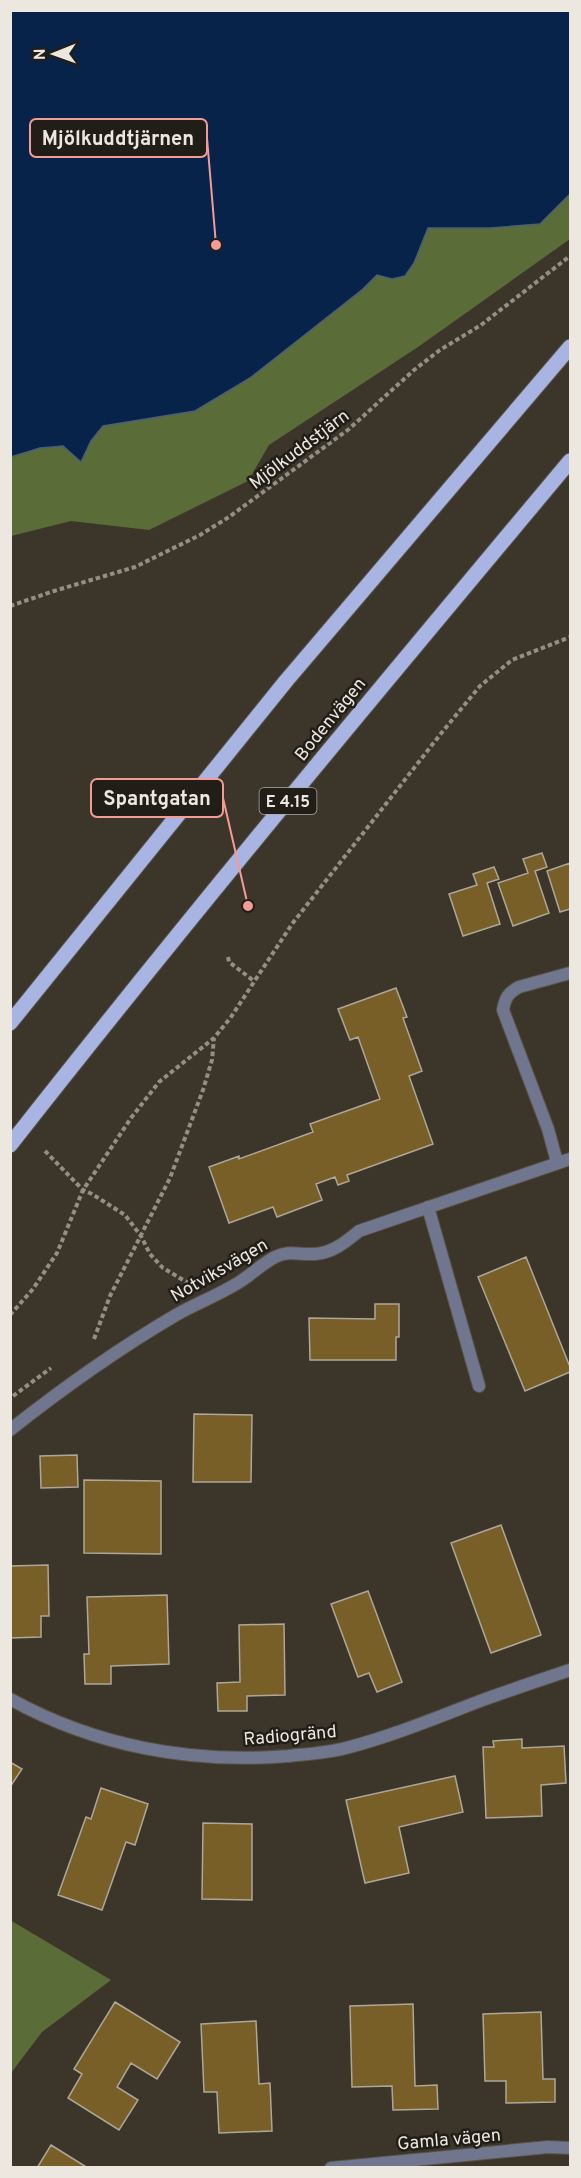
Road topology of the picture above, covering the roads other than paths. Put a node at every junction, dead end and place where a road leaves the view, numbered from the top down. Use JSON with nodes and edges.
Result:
{"nodes":[{"id":1,"x":570,"y":347,"type":"edge"},
{"id":2,"x":570,"y":461,"type":"edge"},
{"id":3,"x":570,"y":973,"type":"edge"},
{"id":4,"x":10,"y":1023,"type":"edge"},
{"id":5,"x":10,"y":1145,"type":"edge"},
{"id":6,"x":570,"y":1159,"type":"edge"},
{"id":7,"x":557,"y":1162,"type":"junction"},
{"id":8,"x":428,"y":1207,"type":"junction"},
{"id":9,"x":479,"y":1386,"type":"dead end"},
{"id":10,"x":10,"y":1431,"type":"edge"},
{"id":11,"x":570,"y":1670,"type":"edge"},
{"id":12,"x":10,"y":1699,"type":"edge"},
{"id":13,"x":570,"y":2148,"type":"edge"},
{"id":14,"x":331,"y":2168,"type":"edge"}],
"edges":[{"from":1,"to":4,"type":"main road"},
{"from":2,"to":5,"type":"main road","name":"Bodenvägen","number":"E 4.15"},
{"from":3,"to":7,"type":"street"},
{"from":6,"to":7,"type":"street","name":"Notviksvägen"},
{"from":7,"to":8,"type":"street","name":"Notviksvägen"},
{"from":8,"to":9,"type":"street"},
{"from":8,"to":10,"type":"street","name":"Notviksvägen"},
{"from":11,"to":12,"type":"street","name":"Radiogränd"},
{"from":13,"to":14,"type":"street","name":"Gamla vägen"}]}
